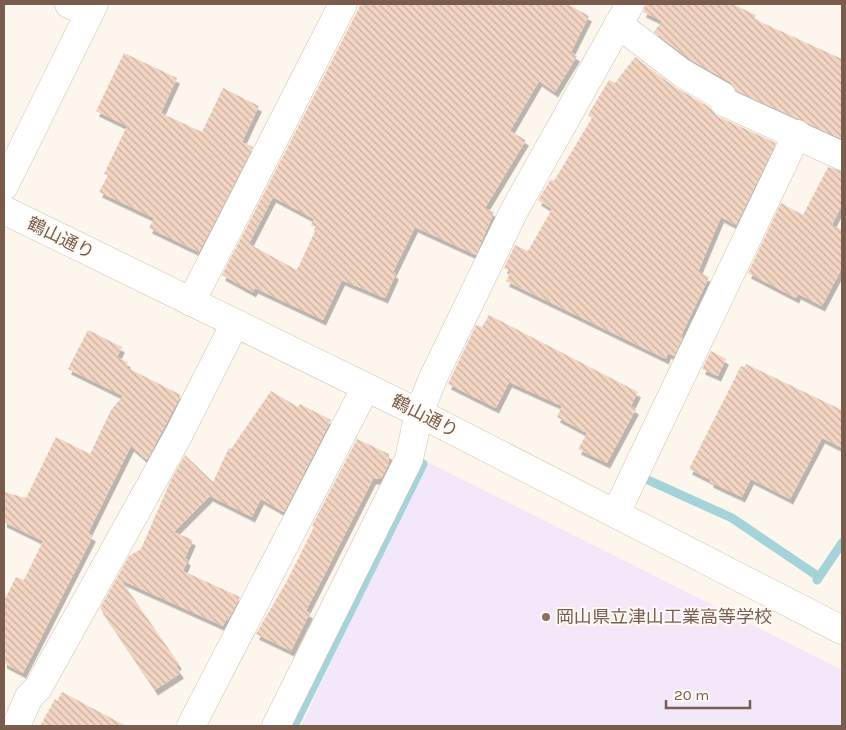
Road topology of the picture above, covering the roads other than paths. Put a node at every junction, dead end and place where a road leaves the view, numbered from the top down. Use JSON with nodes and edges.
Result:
{"nodes":[{"id":1,"x":343,"y":4,"type":"edge"},
{"id":2,"x":84,"y":7,"type":"edge"},
{"id":3,"x":624,"y":14,"type":"edge"},
{"id":4,"x":797,"y":134,"type":"junction"},
{"id":5,"x":842,"y":156,"type":"edge"},
{"id":6,"x":4,"y":186,"type":"edge"},
{"id":7,"x":4,"y":210,"type":"edge"},
{"id":8,"x":191,"y":302,"type":"junction"},
{"id":9,"x":234,"y":323,"type":"junction"},
{"id":10,"x":366,"y":387,"type":"junction"},
{"id":11,"x":419,"y":413,"type":"junction"},
{"id":12,"x":616,"y":514,"type":"junction"},
{"id":13,"x":842,"y":630,"type":"edge"},
{"id":14,"x":16,"y":726,"type":"edge"},
{"id":15,"x":191,"y":726,"type":"edge"},
{"id":16,"x":276,"y":726,"type":"edge"}],
"edges":[{"from":1,"to":8,"type":"street"},
{"from":2,"to":6,"type":"street"},
{"from":3,"to":4,"type":"street"},
{"from":3,"to":11,"type":"street"},
{"from":4,"to":5,"type":"street"},
{"from":4,"to":12,"type":"street"},
{"from":7,"to":8,"type":"street","name":"鶴山通り"},
{"from":8,"to":9,"type":"street","name":"鶴山通り"},
{"from":9,"to":10,"type":"street","name":"鶴山通り"},
{"from":9,"to":14,"type":"street"},
{"from":10,"to":11,"type":"street","name":"鶴山通り"},
{"from":10,"to":15,"type":"street"},
{"from":11,"to":12,"type":"street","name":"鶴山通り"},
{"from":11,"to":16,"type":"street"},
{"from":12,"to":13,"type":"street","name":"鶴山通り"}]}
